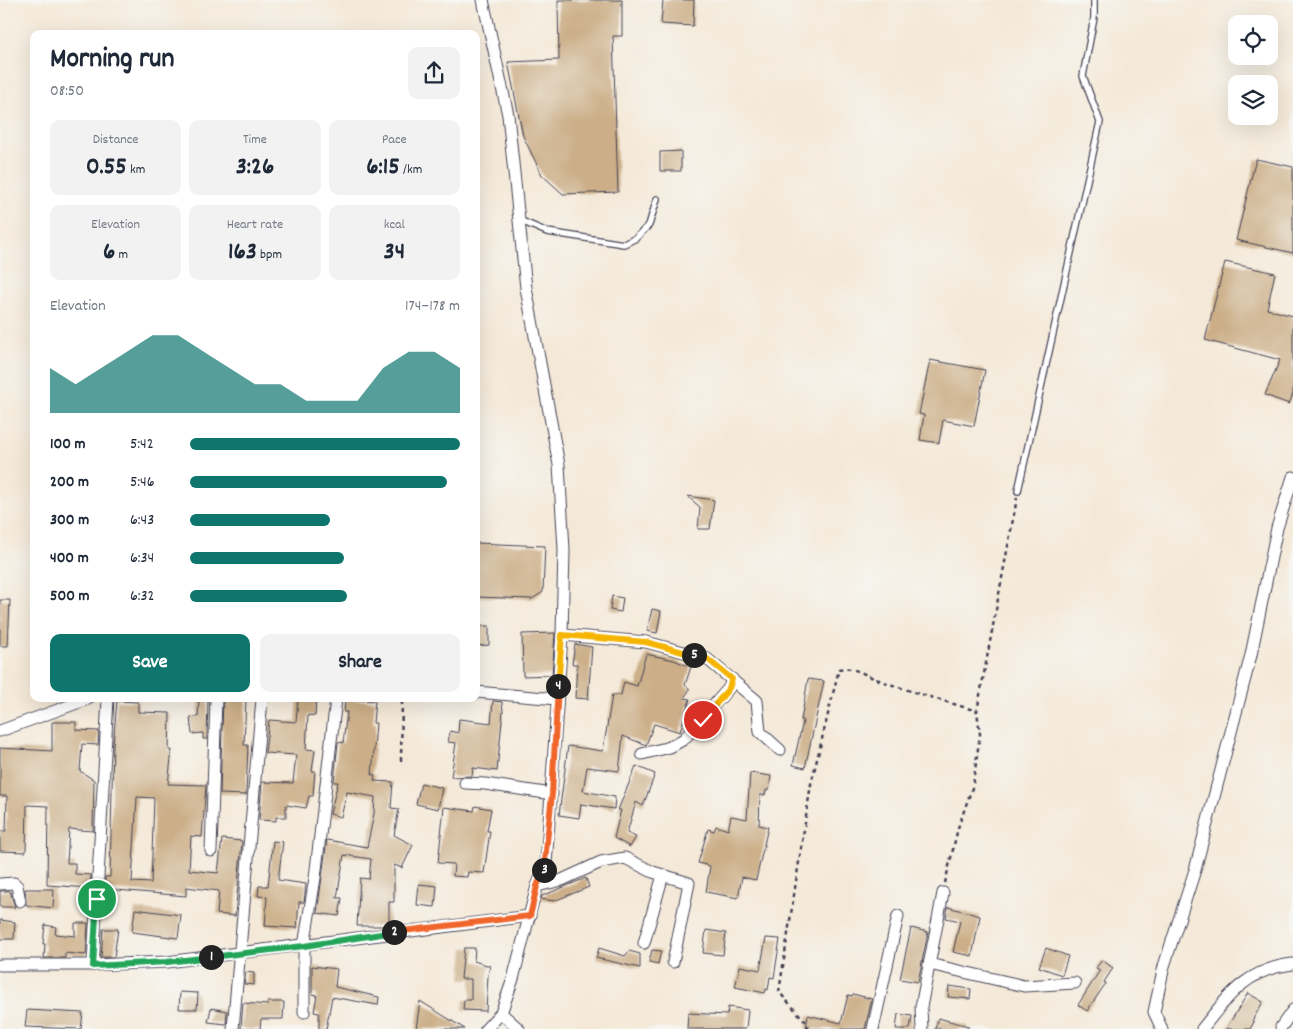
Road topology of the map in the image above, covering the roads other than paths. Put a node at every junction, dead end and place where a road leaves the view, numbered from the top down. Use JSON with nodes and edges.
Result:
{"nodes":[{"id":1,"x":483,"y":0,"type":"edge"},
{"id":2,"x":1094,"y":0,"type":"edge"},
{"id":3,"x":657,"y":199,"type":"dead end"},
{"id":4,"x":519,"y":220,"type":"junction"},
{"id":5,"x":1293,"y":477,"type":"edge"},
{"id":6,"x":1018,"y":492,"type":"road end"},
{"id":7,"x":562,"y":635,"type":"junction"},
{"id":8,"x":732,"y":679,"type":"junction"},
{"id":9,"x":480,"y":692,"type":"edge"},
{"id":10,"x":556,"y":699,"type":"junction"},
{"id":11,"x":80,"y":702,"type":"edge"},
{"id":12,"x":108,"y":702,"type":"edge"},
{"id":13,"x":216,"y":702,"type":"edge"},
{"id":14,"x":262,"y":702,"type":"edge"},
{"id":15,"x":336,"y":702,"type":"edge"},
{"id":16,"x":0,"y":731,"type":"edge"},
{"id":17,"x":780,"y":750,"type":"dead end"},
{"id":18,"x":642,"y":754,"type":"dead end"},
{"id":19,"x":465,"y":783,"type":"dead end"},
{"id":20,"x":552,"y":794,"type":"junction"},
{"id":21,"x":211,"y":851,"type":"dead end"},
{"id":22,"x":663,"y":875,"type":"junction"},
{"id":23,"x":0,"y":884,"type":"edge"},
{"id":24,"x":537,"y":886,"type":"junction"},
{"id":25,"x":943,"y":893,"type":"road end"},
{"id":26,"x":20,"y":901,"type":"dead end"},
{"id":27,"x":530,"y":916,"type":"junction"},
{"id":28,"x":898,"y":916,"type":"dead end"},
{"id":29,"x":644,"y":944,"type":"dead end"},
{"id":30,"x":304,"y":946,"type":"junction"},
{"id":31,"x":240,"y":953,"type":"junction"},
{"id":32,"x":673,"y":962,"type":"dead end"},
{"id":33,"x":929,"y":964,"type":"junction"},
{"id":34,"x":1293,"y":964,"type":"edge"},
{"id":35,"x":0,"y":965,"type":"edge"},
{"id":36,"x":93,"y":966,"type":"junction"},
{"id":37,"x":1075,"y":984,"type":"dead end"},
{"id":38,"x":1293,"y":1010,"type":"edge"},
{"id":39,"x":304,"y":1012,"type":"dead end"},
{"id":40,"x":501,"y":1013,"type":"junction"},
{"id":41,"x":1280,"y":1028,"type":"edge"},
{"id":42,"x":233,"y":1029,"type":"edge"},
{"id":43,"x":486,"y":1029,"type":"edge"},
{"id":44,"x":519,"y":1029,"type":"edge"},
{"id":45,"x":873,"y":1029,"type":"edge"},
{"id":46,"x":922,"y":1029,"type":"edge"},
{"id":47,"x":1162,"y":1029,"type":"edge"},
{"id":48,"x":1202,"y":1029,"type":"edge"}],
"edges":[{"from":1,"to":4,"type":"street"},
{"from":2,"to":6,"type":"lane"},
{"from":3,"to":4,"type":"lane"},
{"from":4,"to":7,"type":"street"},
{"from":5,"to":47,"type":"street"},
{"from":7,"to":8,"type":"street"},
{"from":7,"to":10,"type":"street"},
{"from":8,"to":17,"type":"street"},
{"from":8,"to":18,"type":"street"},
{"from":9,"to":10,"type":"street"},
{"from":10,"to":20,"type":"street"},
{"from":11,"to":16,"type":"street"},
{"from":12,"to":36,"type":"street"},
{"from":13,"to":21,"type":"street"},
{"from":14,"to":31,"type":"street"},
{"from":15,"to":30,"type":"street"},
{"from":19,"to":20,"type":"street"},
{"from":20,"to":24,"type":"street"},
{"from":22,"to":24,"type":"street"},
{"from":22,"to":29,"type":"street"},
{"from":22,"to":32,"type":"street"},
{"from":23,"to":26,"type":"street"},
{"from":24,"to":27,"type":"street"},
{"from":25,"to":33,"type":"street"},
{"from":27,"to":30,"type":"street"},
{"from":27,"to":40,"type":"street"},
{"from":28,"to":45,"type":"street"},
{"from":30,"to":31,"type":"street"},
{"from":30,"to":39,"type":"street"},
{"from":31,"to":36,"type":"street"},
{"from":31,"to":42,"type":"street"},
{"from":33,"to":37,"type":"street"},
{"from":33,"to":46,"type":"street"},
{"from":34,"to":48,"type":"street"},
{"from":35,"to":36,"type":"street"},
{"from":38,"to":41,"type":"street"},
{"from":40,"to":43,"type":"street"},
{"from":40,"to":44,"type":"street"}]}
